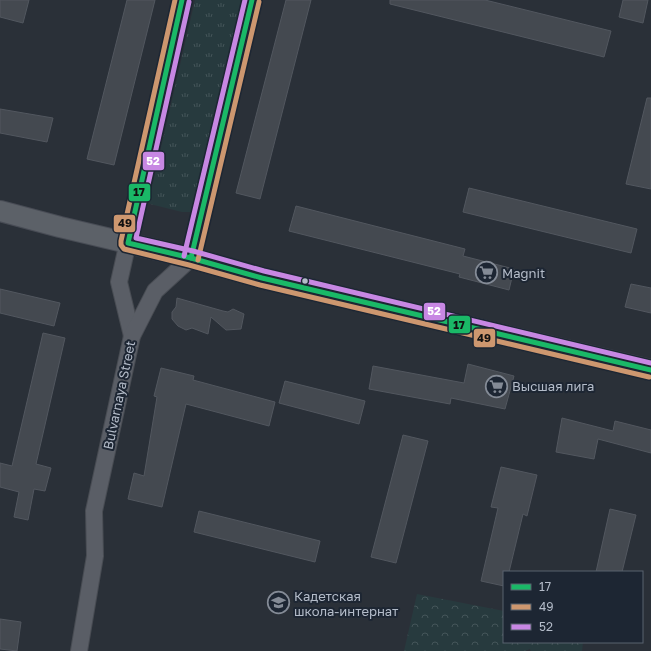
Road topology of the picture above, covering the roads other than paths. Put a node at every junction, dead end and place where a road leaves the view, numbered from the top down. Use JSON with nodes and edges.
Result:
{"nodes":[{"id":1,"x":182,"y":0,"type":"edge"},
{"id":2,"x":252,"y":0,"type":"edge"},
{"id":3,"x":0,"y":211,"type":"edge"},
{"id":4,"x":128,"y":244,"type":"junction"},
{"id":5,"x":191,"y":258,"type":"junction"},
{"id":6,"x":132,"y":336,"type":"junction"},
{"id":7,"x":651,"y":370,"type":"edge"},
{"id":8,"x":79,"y":651,"type":"edge"}],
"edges":[{"from":1,"to":4,"type":"street","name":"Bulvarnaya Street"},
{"from":2,"to":5,"type":"street"},
{"from":3,"to":4,"type":"main road"},
{"from":4,"to":5,"type":"main road"},
{"from":4,"to":6,"type":"street","name":"Bulvarnaya Street"},
{"from":5,"to":6,"type":"street"},
{"from":5,"to":7,"type":"main road"},
{"from":6,"to":8,"type":"street","name":"Bulvarnaya Street"}]}
